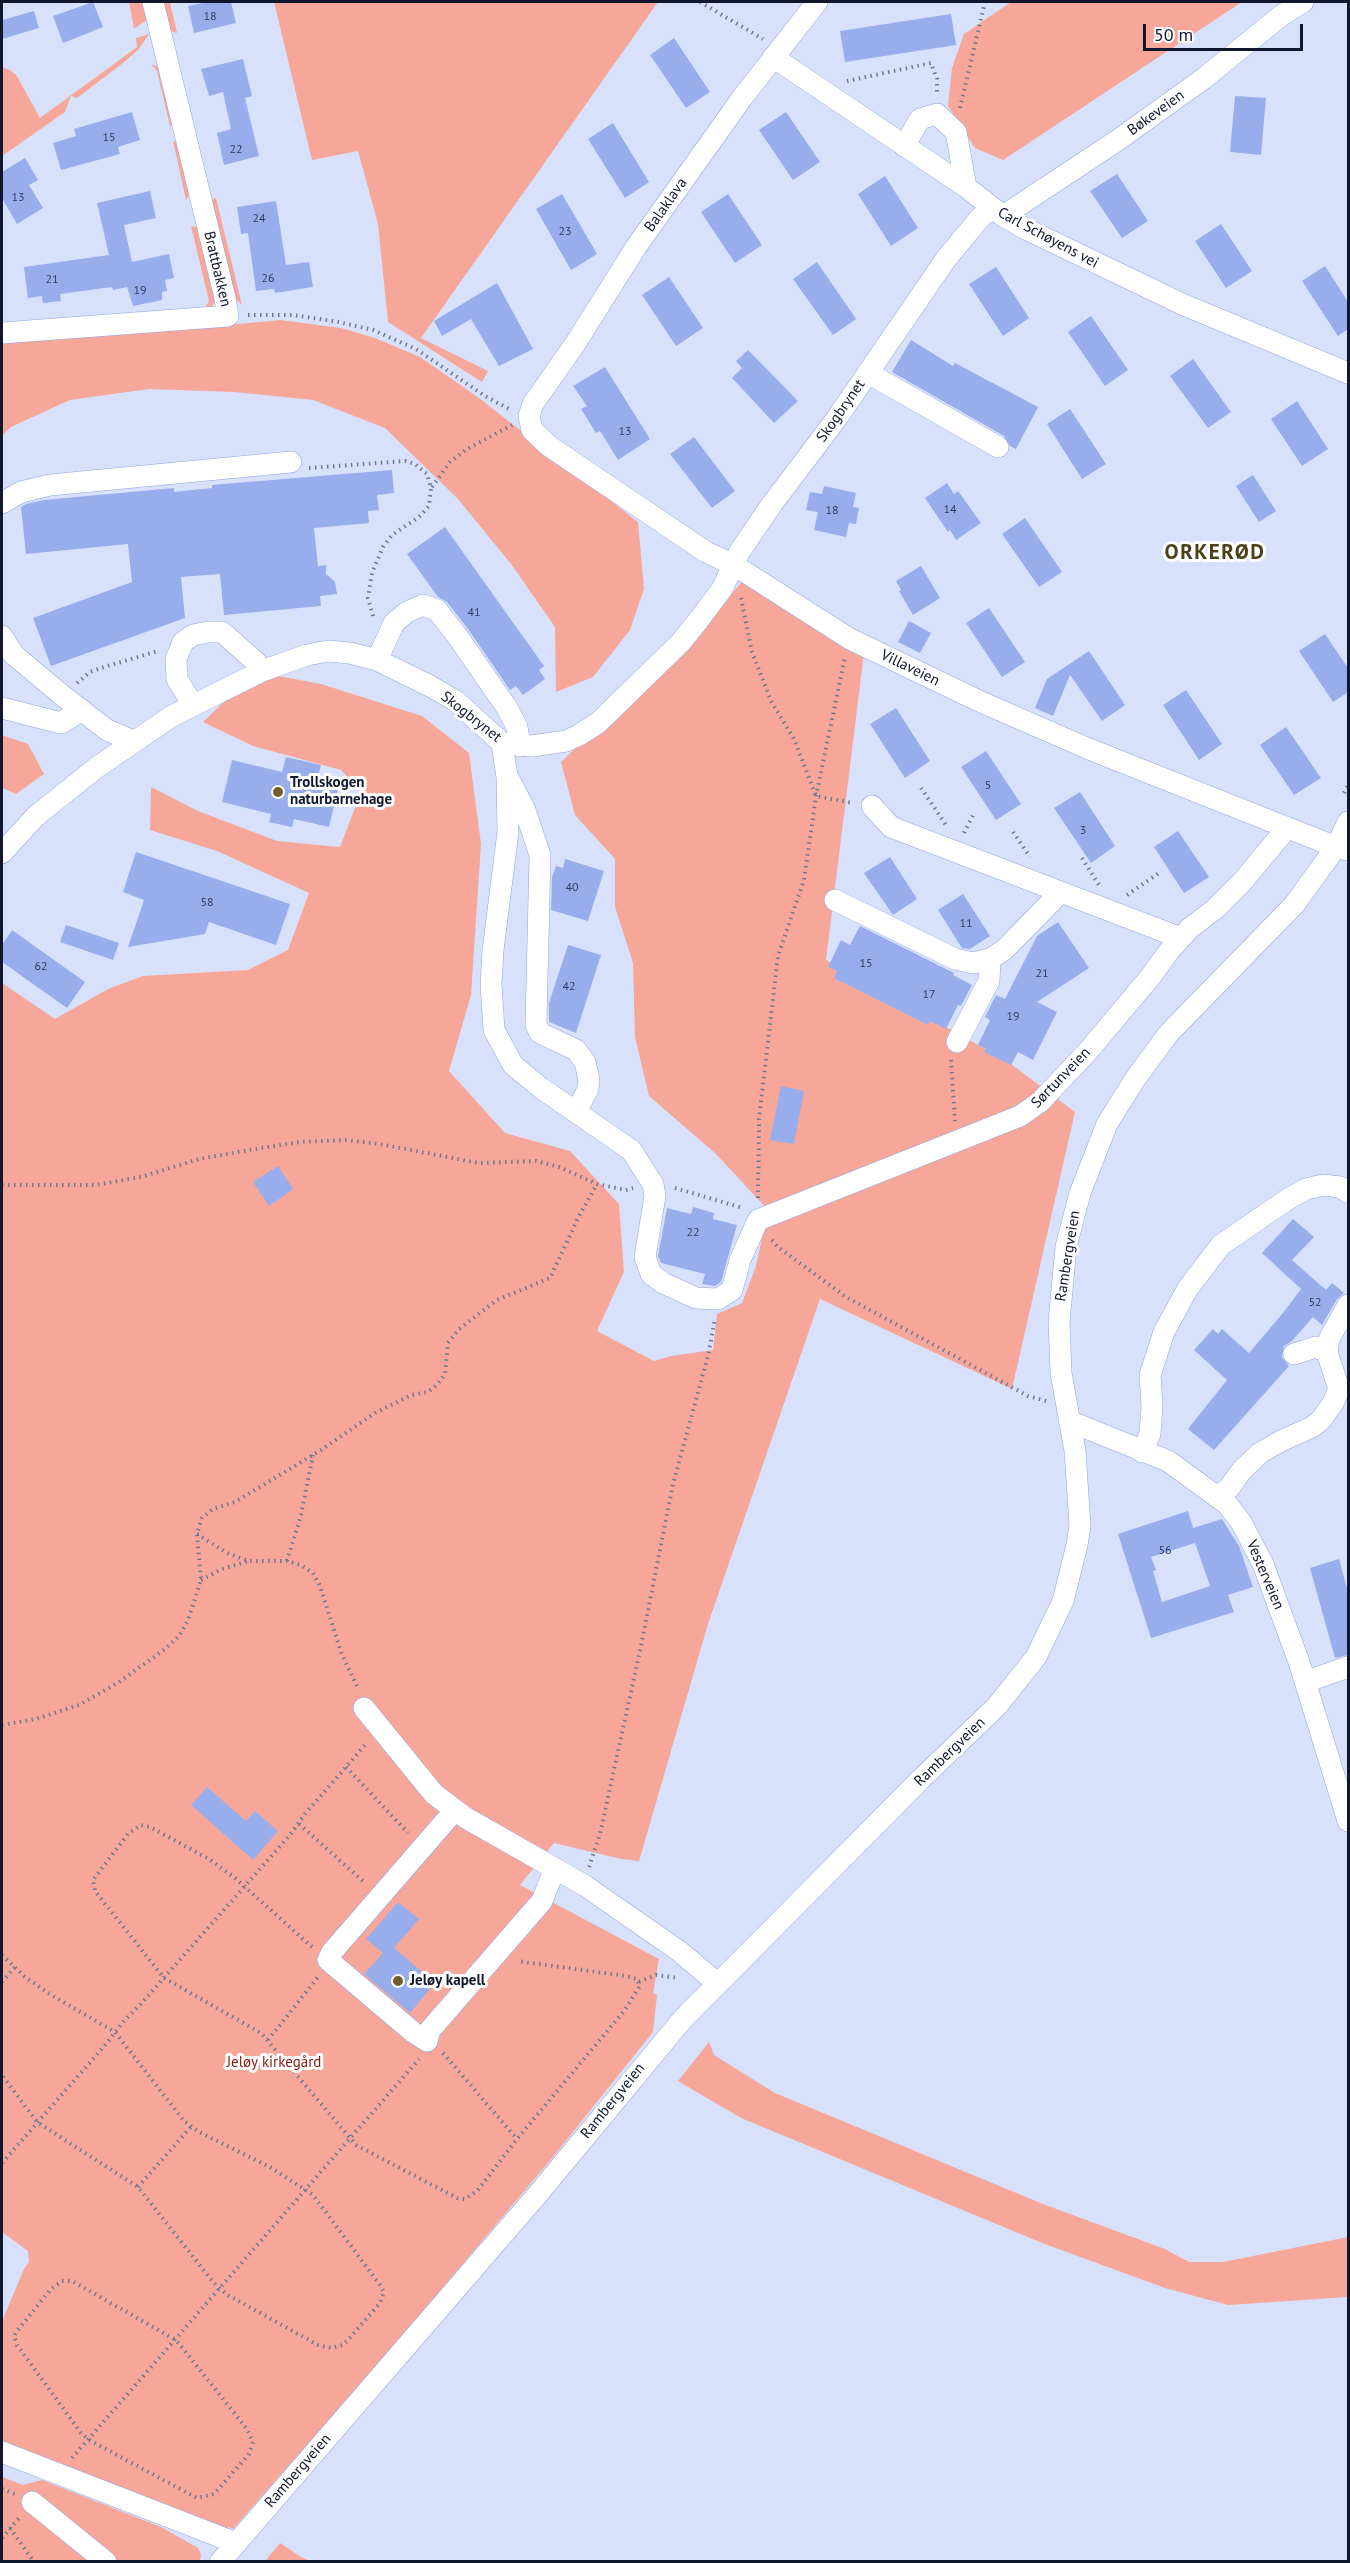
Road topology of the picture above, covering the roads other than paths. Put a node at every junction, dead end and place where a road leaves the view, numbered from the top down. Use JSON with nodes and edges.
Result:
{"nodes":[{"id":1,"x":153,"y":2,"type":"edge"},
{"id":2,"x":817,"y":2,"type":"edge"},
{"id":3,"x":1303,"y":2,"type":"edge"},
{"id":4,"x":773,"y":57,"type":"junction"},
{"id":5,"x":904,"y":146,"type":"junction"},
{"id":6,"x":966,"y":188,"type":"junction"},
{"id":7,"x":997,"y":211,"type":"junction"},
{"id":8,"x":2,"y":333,"type":"edge"},
{"id":9,"x":868,"y":373,"type":"junction"},
{"id":10,"x":1348,"y":373,"type":"edge"},
{"id":11,"x":529,"y":416,"type":"joint"},
{"id":12,"x":998,"y":447,"type":"dead end"},
{"id":13,"x":291,"y":462,"type":"road end"},
{"id":14,"x":2,"y":503,"type":"edge"},
{"id":15,"x":734,"y":565,"type":"junction"},
{"id":16,"x":2,"y":636,"type":"edge"},
{"id":17,"x":379,"y":654,"type":"junction"},
{"id":18,"x":262,"y":671,"type":"junction"},
{"id":19,"x":193,"y":705,"type":"junction"},
{"id":20,"x":2,"y":708,"type":"edge"},
{"id":21,"x":82,"y":710,"type":"junction"},
{"id":22,"x":133,"y":741,"type":"junction"},
{"id":23,"x":511,"y":745,"type":"junction"},
{"id":24,"x":507,"y":777,"type":"junction"},
{"id":25,"x":872,"y":806,"type":"road end"},
{"id":26,"x":1348,"y":822,"type":"edge"},
{"id":27,"x":1287,"y":828,"type":"junction"},
{"id":28,"x":1342,"y":849,"type":"edge"},
{"id":29,"x":2,"y":853,"type":"edge"},
{"id":30,"x":1061,"y":892,"type":"junction"},
{"id":31,"x":836,"y":900,"type":"dead end"},
{"id":32,"x":1181,"y":938,"type":"junction"},
{"id":33,"x":990,"y":959,"type":"junction"},
{"id":34,"x":957,"y":1042,"type":"road end"},
{"id":35,"x":576,"y":1112,"type":"junction"},
{"id":36,"x":1348,"y":1192,"type":"edge"},
{"id":37,"x":1348,"y":1305,"type":"edge"},
{"id":38,"x":1327,"y":1352,"type":"junction"},
{"id":39,"x":1294,"y":1354,"type":"dead end"},
{"id":40,"x":1343,"y":1390,"type":"edge"},
{"id":41,"x":1068,"y":1414,"type":"junction"},
{"id":42,"x":1142,"y":1452,"type":"junction"},
{"id":43,"x":1217,"y":1497,"type":"junction"},
{"id":44,"x":1348,"y":1667,"type":"edge"},
{"id":45,"x":1305,"y":1682,"type":"junction"},
{"id":46,"x":364,"y":1708,"type":"road end"},
{"id":47,"x":455,"y":1810,"type":"junction"},
{"id":48,"x":1348,"y":1821,"type":"edge"},
{"id":49,"x":555,"y":1868,"type":"junction"},
{"id":50,"x":717,"y":1983,"type":"junction"},
{"id":51,"x":2,"y":2452,"type":"edge"},
{"id":52,"x":32,"y":2502,"type":"dead end"},
{"id":53,"x":236,"y":2543,"type":"junction"},
{"id":54,"x":106,"y":2562,"type":"edge"},
{"id":55,"x":220,"y":2562,"type":"edge"}],
"edges":[{"from":1,"to":8,"type":"street","name":"Brattbakken"},
{"from":2,"to":4,"type":"street","name":"Balaklava"},
{"from":3,"to":7,"type":"street","name":"Bøkeveien"},
{"from":4,"to":5,"type":"street","name":"Carl Schøyens vei"},
{"from":4,"to":11,"type":"street","name":"Balaklava"},
{"from":5,"to":6,"type":"street","name":"Carl Schøyens vei"},
{"from":5,"to":6,"type":"street"},
{"from":6,"to":7,"type":"street","name":"Carl Schøyens vei"},
{"from":7,"to":9,"type":"street","name":"Skogbrynet"},
{"from":7,"to":10,"type":"street","name":"Carl Schøyens vei"},
{"from":9,"to":12,"type":"street","name":"Skogbrynet"},
{"from":9,"to":15,"type":"street","name":"Skogbrynet"},
{"from":11,"to":15,"type":"street","name":"Villaveien"},
{"from":13,"to":14,"type":"street"},
{"from":15,"to":23,"type":"street","name":"Skogbrynet"},
{"from":15,"to":27,"type":"street","name":"Villaveien"},
{"from":16,"to":21,"type":"street"},
{"from":17,"to":18,"type":"street","name":"Skogbrynet"},
{"from":17,"to":23,"type":"street","name":"Skogbrynet"},
{"from":17,"to":23,"type":"street"},
{"from":18,"to":19,"type":"street","name":"Skogbrynet"},
{"from":18,"to":19,"type":"street"},
{"from":19,"to":22,"type":"street","name":"Skogbrynet"},
{"from":20,"to":21,"type":"street"},
{"from":21,"to":22,"type":"street"},
{"from":22,"to":29,"type":"street","name":"Skogbrynet"},
{"from":23,"to":24,"type":"street"},
{"from":24,"to":35,"type":"street"},
{"from":24,"to":35,"type":"street"},
{"from":25,"to":30,"type":"street"},
{"from":26,"to":28,"type":"street","name":"Rambergveien"},
{"from":27,"to":28,"type":"street","name":"Villaveien"},
{"from":27,"to":32,"type":"street","name":"Sørtunveien"},
{"from":28,"to":41,"type":"street","name":"Rambergveien"},
{"from":30,"to":32,"type":"street"},
{"from":30,"to":33,"type":"street"},
{"from":31,"to":33,"type":"street"},
{"from":32,"to":35,"type":"street","name":"Sørtunveien"},
{"from":33,"to":34,"type":"street"},
{"from":36,"to":42,"type":"street"},
{"from":37,"to":38,"type":"street"},
{"from":38,"to":39,"type":"street"},
{"from":38,"to":40,"type":"street"},
{"from":40,"to":43,"type":"street"},
{"from":41,"to":42,"type":"street","name":"Vesterveien"},
{"from":41,"to":50,"type":"street","name":"Rambergveien"},
{"from":42,"to":43,"type":"street","name":"Vesterveien"},
{"from":43,"to":45,"type":"street","name":"Vesterveien"},
{"from":44,"to":45,"type":"street"},
{"from":45,"to":48,"type":"street","name":"Vesterveien"},
{"from":46,"to":47,"type":"street"},
{"from":47,"to":49,"type":"street"},
{"from":47,"to":49,"type":"street"},
{"from":49,"to":50,"type":"street"},
{"from":50,"to":53,"type":"street","name":"Rambergveien"},
{"from":51,"to":53,"type":"street"},
{"from":52,"to":54,"type":"street"},
{"from":53,"to":55,"type":"street","name":"Rambergveien"}]}
